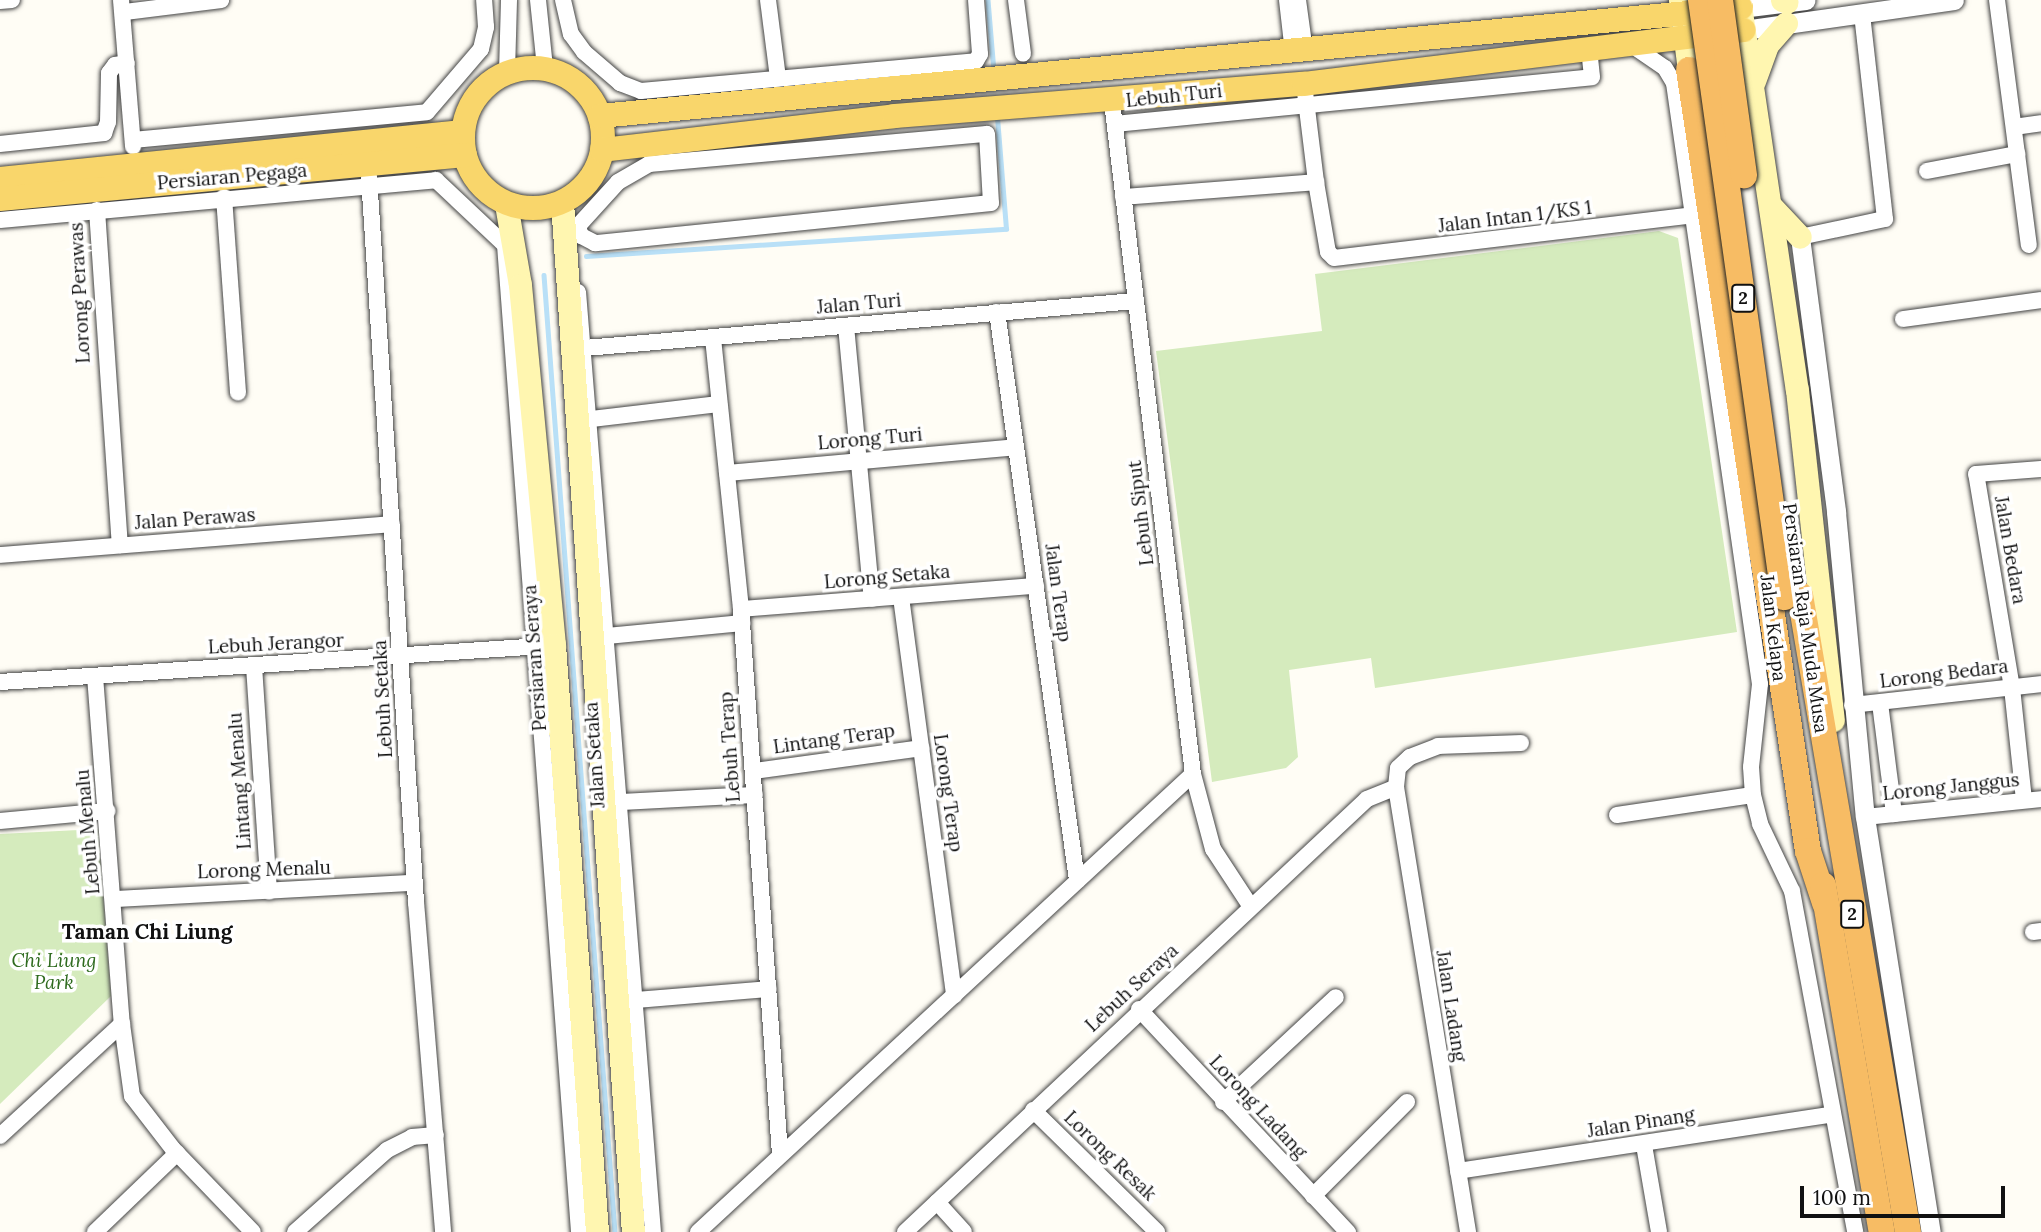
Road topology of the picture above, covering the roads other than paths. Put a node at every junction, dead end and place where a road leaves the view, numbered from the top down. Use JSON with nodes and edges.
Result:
{"nodes":[{"id":1,"x":12,"y":0,"type":"edge"},
{"id":2,"x":221,"y":0,"type":"edge"},
{"id":3,"x":484,"y":0,"type":"edge"},
{"id":4,"x":509,"y":0,"type":"edge"},
{"id":5,"x":538,"y":0,"type":"edge"},
{"id":6,"x":563,"y":0,"type":"edge"},
{"id":7,"x":768,"y":0,"type":"edge"},
{"id":8,"x":976,"y":0,"type":"edge"},
{"id":9,"x":1016,"y":0,"type":"edge"},
{"id":10,"x":1287,"y":0,"type":"edge"},
{"id":11,"x":1298,"y":0,"type":"edge"},
{"id":12,"x":1997,"y":0,"type":"edge"},
{"id":13,"x":0,"y":1,"type":"edge"},
{"id":14,"x":1942,"y":1,"type":"edge"},
{"id":15,"x":1789,"y":5,"type":"edge"},
{"id":16,"x":123,"y":6,"type":"edge"},
{"id":17,"x":1736,"y":9,"type":"edge"},
{"id":18,"x":1682,"y":10,"type":"edge"},
{"id":19,"x":1862,"y":14,"type":"junction"},
{"id":20,"x":1640,"y":34,"type":"junction"},
{"id":21,"x":1589,"y":48,"type":"junction"},
{"id":22,"x":1299,"y":52,"type":"junction"},
{"id":23,"x":1023,"y":54,"type":"dead end"},
{"id":24,"x":127,"y":63,"type":"junction"},
{"id":25,"x":545,"y":68,"type":"junction"},
{"id":26,"x":1689,"y":69,"type":"junction"},
{"id":27,"x":507,"y":72,"type":"junction"},
{"id":28,"x":989,"y":73,"type":"junction"},
{"id":29,"x":778,"y":78,"type":"junction"},
{"id":30,"x":1753,"y":87,"type":"junction"},
{"id":31,"x":892,"y":89,"type":"junction"},
{"id":32,"x":1239,"y":89,"type":"junction"},
{"id":33,"x":1305,"y":95,"type":"junction"},
{"id":34,"x":1113,"y":113,"type":"junction"},
{"id":35,"x":600,"y":116,"type":"junction"},
{"id":36,"x":894,"y":116,"type":"junction"},
{"id":37,"x":2041,"y":123,"type":"edge"},
{"id":38,"x":2014,"y":127,"type":"junction"},
{"id":39,"x":133,"y":139,"type":"junction"},
{"id":40,"x":896,"y":142,"type":"junction"},
{"id":41,"x":1762,"y":142,"type":"junction"},
{"id":42,"x":464,"y":143,"type":"junction"},
{"id":43,"x":0,"y":144,"type":"edge"},
{"id":44,"x":1692,"y":144,"type":"junction"},
{"id":45,"x":602,"y":150,"type":"junction"},
{"id":46,"x":2017,"y":154,"type":"junction"},
{"id":47,"x":135,"y":167,"type":"junction"},
{"id":48,"x":1927,"y":171,"type":"dead end"},
{"id":49,"x":369,"y":175,"type":"junction"},
{"id":50,"x":0,"y":179,"type":"edge"},
{"id":51,"x":1316,"y":182,"type":"junction"},
{"id":52,"x":224,"y":197,"type":"junction"},
{"id":53,"x":1123,"y":197,"type":"junction"},
{"id":54,"x":0,"y":199,"type":"edge"},
{"id":55,"x":562,"y":202,"type":"junction"},
{"id":56,"x":506,"y":204,"type":"junction"},
{"id":57,"x":1771,"y":206,"type":"junction"},
{"id":58,"x":97,"y":210,"type":"junction"},
{"id":59,"x":1692,"y":215,"type":"junction"},
{"id":60,"x":0,"y":220,"type":"edge"},
{"id":61,"x":1800,"y":237,"type":"junction"},
{"id":62,"x":2029,"y":245,"type":"dead end"},
{"id":63,"x":567,"y":282,"type":"junction"},
{"id":64,"x":2041,"y":300,"type":"edge"},
{"id":65,"x":1136,"y":301,"type":"junction"},
{"id":66,"x":1716,"y":304,"type":"junction"},
{"id":67,"x":997,"y":312,"type":"junction"},
{"id":68,"x":1903,"y":319,"type":"dead end"},
{"id":69,"x":846,"y":326,"type":"junction"},
{"id":70,"x":713,"y":338,"type":"junction"},
{"id":71,"x":585,"y":348,"type":"junction"},
{"id":72,"x":1808,"y":388,"type":"junction"},
{"id":73,"x":238,"y":392,"type":"dead end"},
{"id":74,"x":719,"y":404,"type":"junction"},
{"id":75,"x":591,"y":419,"type":"junction"},
{"id":76,"x":1016,"y":447,"type":"junction"},
{"id":77,"x":859,"y":461,"type":"junction"},
{"id":78,"x":2041,"y":469,"type":"edge"},
{"id":79,"x":727,"y":473,"type":"junction"},
{"id":80,"x":392,"y":524,"type":"junction"},
{"id":81,"x":120,"y":545,"type":"junction"},
{"id":82,"x":0,"y":555,"type":"edge"},
{"id":83,"x":1036,"y":586,"type":"junction"},
{"id":84,"x":1792,"y":596,"type":"junction"},
{"id":85,"x":901,"y":597,"type":"junction"},
{"id":86,"x":872,"y":599,"type":"junction"},
{"id":87,"x":741,"y":616,"type":"junction"},
{"id":88,"x":607,"y":636,"type":"junction"},
{"id":89,"x":543,"y":646,"type":"junction"},
{"id":90,"x":401,"y":657,"type":"junction"},
{"id":91,"x":254,"y":666,"type":"junction"},
{"id":92,"x":95,"y":676,"type":"junction"},
{"id":93,"x":0,"y":682,"type":"edge"},
{"id":94,"x":2041,"y":684,"type":"edge"},
{"id":95,"x":2012,"y":688,"type":"junction"},
{"id":96,"x":1880,"y":703,"type":"junction"},
{"id":97,"x":1852,"y":705,"type":"junction"},
{"id":98,"x":1521,"y":743,"type":"dead end"},
{"id":99,"x":921,"y":748,"type":"junction"},
{"id":100,"x":754,"y":771,"type":"junction"},
{"id":101,"x":1193,"y":774,"type":"junction"},
{"id":102,"x":1396,"y":787,"type":"junction"},
{"id":103,"x":755,"y":795,"type":"junction"},
{"id":104,"x":1753,"y":795,"type":"junction"},
{"id":105,"x":2033,"y":799,"type":"edge"},
{"id":106,"x":620,"y":802,"type":"junction"},
{"id":107,"x":108,"y":811,"type":"junction"},
{"id":108,"x":1894,"y":814,"type":"junction"},
{"id":109,"x":1617,"y":815,"type":"dead end"},
{"id":110,"x":1865,"y":817,"type":"junction"},
{"id":111,"x":0,"y":821,"type":"edge"},
{"id":112,"x":1844,"y":870,"type":"junction"},
{"id":113,"x":1077,"y":880,"type":"junction"},
{"id":114,"x":415,"y":883,"type":"junction"},
{"id":115,"x":269,"y":892,"type":"junction"},
{"id":116,"x":115,"y":899,"type":"junction"},
{"id":117,"x":1825,"y":904,"type":"junction"},
{"id":118,"x":1251,"y":907,"type":"junction"},
{"id":119,"x":769,"y":989,"type":"junction"},
{"id":120,"x":954,"y":995,"type":"junction"},
{"id":121,"x":1336,"y":997,"type":"dead end"},
{"id":122,"x":635,"y":1000,"type":"junction"},
{"id":123,"x":1139,"y":1009,"type":"junction"},
{"id":124,"x":122,"y":1024,"type":"junction"},
{"id":125,"x":1223,"y":1102,"type":"junction"},
{"id":126,"x":1407,"y":1102,"type":"dead end"},
{"id":127,"x":1033,"y":1110,"type":"junction"},
{"id":128,"x":1830,"y":1115,"type":"junction"},
{"id":129,"x":436,"y":1135,"type":"junction"},
{"id":130,"x":0,"y":1136,"type":"edge"},
{"id":131,"x":1644,"y":1144,"type":"junction"},
{"id":132,"x":177,"y":1153,"type":"junction"},
{"id":133,"x":780,"y":1154,"type":"junction"},
{"id":134,"x":1458,"y":1171,"type":"junction"},
{"id":135,"x":1313,"y":1196,"type":"junction"},
{"id":136,"x":937,"y":1202,"type":"junction"},
{"id":137,"x":95,"y":1232,"type":"edge"},
{"id":138,"x":253,"y":1232,"type":"edge"},
{"id":139,"x":295,"y":1232,"type":"edge"},
{"id":140,"x":443,"y":1232,"type":"edge"},
{"id":141,"x":579,"y":1232,"type":"edge"},
{"id":142,"x":597,"y":1232,"type":"edge"},
{"id":143,"x":634,"y":1232,"type":"edge"},
{"id":144,"x":653,"y":1232,"type":"edge"},
{"id":145,"x":698,"y":1232,"type":"edge"},
{"id":146,"x":905,"y":1232,"type":"edge"},
{"id":147,"x":964,"y":1232,"type":"edge"},
{"id":148,"x":1157,"y":1232,"type":"edge"},
{"id":149,"x":1348,"y":1232,"type":"edge"},
{"id":150,"x":1468,"y":1232,"type":"edge"},
{"id":151,"x":1658,"y":1232,"type":"edge"},
{"id":152,"x":1855,"y":1232,"type":"edge"},
{"id":153,"x":1882,"y":1232,"type":"edge"},
{"id":154,"x":1908,"y":1232,"type":"edge"},
{"id":155,"x":1931,"y":1232,"type":"edge"}],
"edges":[{"from":1,"to":13,"type":"street"},
{"from":2,"to":16,"type":"street"},
{"from":3,"to":39,"type":"street"},
{"from":4,"to":27,"type":"street"},
{"from":5,"to":25,"type":"street"},
{"from":6,"to":29,"type":"street","name":"Lebuh Turi"},
{"from":7,"to":29,"type":"street"},
{"from":8,"to":28,"type":"street"},
{"from":9,"to":23,"type":"street"},
{"from":10,"to":22,"type":"street"},
{"from":11,"to":22,"type":"street"},
{"from":12,"to":38,"type":"street"},
{"from":14,"to":19,"type":"street"},
{"from":15,"to":17,"type":"street"},
{"from":15,"to":19,"type":"street"},
{"from":15,"to":30,"type":"main road"},
{"from":16,"to":24,"type":"street"},
{"from":17,"to":18,"type":"main road","name":"Lebuh Turi"},
{"from":17,"to":30,"type":"main road"},
{"from":17,"to":84,"type":"highway","name":"Persiaran Raja Muda Musa","number":"2","bridge":true},
{"from":18,"to":20,"type":"main road","name":"Lebuh Turi"},
{"from":18,"to":20,"type":"main road"},
{"from":18,"to":26,"type":"main road"},
{"from":18,"to":84,"type":"highway","name":"Persiaran Raja Muda Musa","number":"2","bridge":true},
{"from":19,"to":61,"type":"street"},
{"from":20,"to":21,"type":"main road","name":"Lebuh Turi"},
{"from":20,"to":22,"type":"main road","name":"Lebuh Turi"},
{"from":20,"to":26,"type":"main road"},
{"from":20,"to":44,"type":"street","name":"Jalan Kelapa"},
{"from":21,"to":33,"type":"main road","name":"Lebuh Turi"},
{"from":21,"to":33,"type":"street","name":"Lebuh Turi"},
{"from":22,"to":28,"type":"main road","name":"Lebuh Turi"},
{"from":22,"to":32,"type":"main road"},
{"from":24,"to":39,"type":"street"},
{"from":24,"to":43,"type":"street"},
{"from":25,"to":27,"type":"main road"},
{"from":25,"to":35,"type":"main road"},
{"from":26,"to":44,"type":"highway"},
{"from":27,"to":42,"type":"main road"},
{"from":28,"to":29,"type":"street","name":"Lebuh Turi"},
{"from":28,"to":31,"type":"main road","name":"Lebuh Turi"},
{"from":30,"to":41,"type":"main road"},
{"from":31,"to":35,"type":"main road","name":"Lebuh Turi"},
{"from":31,"to":36,"type":"street"},
{"from":32,"to":33,"type":"main road","name":"Lebuh Turi"},
{"from":32,"to":34,"type":"main road","name":"Lebuh Turi"},
{"from":33,"to":34,"type":"street"},
{"from":33,"to":51,"type":"street"},
{"from":34,"to":36,"type":"main road","name":"Lebuh Turi"},
{"from":34,"to":53,"type":"street","name":"Lebuh Siput"},
{"from":35,"to":45,"type":"main road"},
{"from":36,"to":40,"type":"street"},
{"from":36,"to":45,"type":"main road","name":"Lebuh Turi"},
{"from":37,"to":38,"type":"street"},
{"from":38,"to":46,"type":"street"},
{"from":39,"to":47,"type":"street"},
{"from":40,"to":40,"type":"street"},
{"from":41,"to":44,"type":"main road"},
{"from":41,"to":57,"type":"main road"},
{"from":42,"to":47,"type":"main road","name":"Persiaran Pegaga"},
{"from":42,"to":49,"type":"main road","name":"Persiaran Pegaga"},
{"from":42,"to":56,"type":"main road"},
{"from":44,"to":59,"type":"street","name":"Jalan Kelapa"},
{"from":44,"to":66,"type":"highway"},
{"from":45,"to":55,"type":"main road"},
{"from":46,"to":48,"type":"street"},
{"from":46,"to":62,"type":"street"},
{"from":47,"to":50,"type":"main road","name":"Persiaran Pegaga"},
{"from":49,"to":52,"type":"street","name":"Persiaran Seraya"},
{"from":49,"to":54,"type":"main road","name":"Persiaran Pegaga"},
{"from":49,"to":80,"type":"street","name":"Lebuh Setaka"},
{"from":49,"to":89,"type":"street","name":"Persiaran Seraya"},
{"from":51,"to":53,"type":"street"},
{"from":51,"to":59,"type":"street","name":"Jalan Intan 1/KS 1"},
{"from":52,"to":58,"type":"street","name":"Persiaran Seraya"},
{"from":52,"to":73,"type":"street"},
{"from":53,"to":65,"type":"street","name":"Lebuh Siput"},
{"from":55,"to":56,"type":"main road"},
{"from":55,"to":63,"type":"main road"},
{"from":56,"to":89,"type":"main road","name":"Persiaran Seraya"},
{"from":57,"to":61,"type":"main road"},
{"from":57,"to":72,"type":"main road"},
{"from":58,"to":60,"type":"street","name":"Persiaran Seraya"},
{"from":58,"to":81,"type":"street","name":"Lorong Perawas"},
{"from":59,"to":66,"type":"street","name":"Jalan Kelapa"},
{"from":61,"to":72,"type":"street"},
{"from":63,"to":71,"type":"street","name":"Jalan Setaka"},
{"from":63,"to":143,"type":"main road"},
{"from":64,"to":68,"type":"street"},
{"from":65,"to":67,"type":"street","name":"Jalan Turi"},
{"from":65,"to":101,"type":"street","name":"Lebuh Siput"},
{"from":66,"to":104,"type":"street","name":"Jalan Kelapa"},
{"from":66,"to":117,"type":"highway"},
{"from":67,"to":69,"type":"street","name":"Jalan Turi"},
{"from":67,"to":76,"type":"street","name":"Jalan Terap"},
{"from":69,"to":70,"type":"street","name":"Jalan Turi"},
{"from":69,"to":77,"type":"street"},
{"from":70,"to":71,"type":"street","name":"Jalan Turi"},
{"from":70,"to":74,"type":"street","name":"Lebuh Terap"},
{"from":71,"to":75,"type":"street","name":"Jalan Setaka"},
{"from":72,"to":97,"type":"street"},
{"from":72,"to":112,"type":"main road"},
{"from":74,"to":75,"type":"street"},
{"from":74,"to":79,"type":"street","name":"Lebuh Terap"},
{"from":75,"to":88,"type":"street","name":"Jalan Setaka"},
{"from":76,"to":77,"type":"street","name":"Lorong Turi"},
{"from":76,"to":83,"type":"street","name":"Jalan Terap"},
{"from":77,"to":79,"type":"street","name":"Lorong Turi"},
{"from":77,"to":86,"type":"street"},
{"from":78,"to":95,"type":"street","name":"Jalan Bedara"},
{"from":79,"to":87,"type":"street","name":"Lebuh Terap"},
{"from":80,"to":81,"type":"street","name":"Jalan Perawas"},
{"from":80,"to":90,"type":"street","name":"Lebuh Setaka"},
{"from":81,"to":82,"type":"street","name":"Jalan Perawas"},
{"from":83,"to":85,"type":"street","name":"Lorong Setaka"},
{"from":83,"to":113,"type":"street","name":"Jalan Terap"},
{"from":84,"to":112,"type":"highway","name":"Persiaran Raja Muda Musa","number":"2"},
{"from":84,"to":117,"type":"highway","name":"Persiaran Raja Muda Musa","number":"2"},
{"from":85,"to":86,"type":"street","name":"Lorong Setaka"},
{"from":85,"to":99,"type":"street","name":"Lorong Terap"},
{"from":86,"to":87,"type":"street","name":"Lorong Setaka"},
{"from":87,"to":88,"type":"street","name":"Lorong Setaka"},
{"from":87,"to":100,"type":"street","name":"Lebuh Terap"},
{"from":88,"to":106,"type":"street","name":"Jalan Setaka"},
{"from":89,"to":90,"type":"street","name":"Lebuh Jerangor"},
{"from":89,"to":141,"type":"street","name":"Persiaran Seraya"},
{"from":89,"to":142,"type":"main road","name":"Persiaran Seraya"},
{"from":90,"to":91,"type":"street","name":"Lebuh Jerangor"},
{"from":90,"to":114,"type":"street","name":"Lebuh Setaka"},
{"from":91,"to":92,"type":"street","name":"Lebuh Jerangor"},
{"from":91,"to":115,"type":"street","name":"Lintang Menalu"},
{"from":92,"to":93,"type":"street","name":"Lebuh Jerangor"},
{"from":92,"to":107,"type":"street","name":"Lebuh Menalu"},
{"from":94,"to":95,"type":"street","name":"Lorong Bedara"},
{"from":95,"to":96,"type":"street","name":"Lorong Bedara"},
{"from":95,"to":105,"type":"street","name":"Jalan Bedara"},
{"from":96,"to":97,"type":"street","name":"Lorong Bedara"},
{"from":96,"to":108,"type":"street"},
{"from":97,"to":110,"type":"street"},
{"from":98,"to":102,"type":"street"},
{"from":99,"to":100,"type":"street","name":"Lintang Terap"},
{"from":99,"to":120,"type":"street","name":"Lorong Terap"},
{"from":100,"to":103,"type":"street","name":"Lebuh Terap"},
{"from":101,"to":113,"type":"street"},
{"from":101,"to":118,"type":"street","name":"Lebuh Siput"},
{"from":102,"to":118,"type":"street","name":"Lebuh Seraya"},
{"from":102,"to":134,"type":"street","name":"Jalan Ladang"},
{"from":103,"to":106,"type":"street"},
{"from":103,"to":119,"type":"street","name":"Lebuh Terap"},
{"from":104,"to":109,"type":"street"},
{"from":104,"to":128,"type":"street","name":"Jalan Kelapa"},
{"from":105,"to":108,"type":"street","name":"Lorong Janggus"},
{"from":106,"to":122,"type":"street","name":"Jalan Setaka"},
{"from":107,"to":111,"type":"street"},
{"from":107,"to":116,"type":"street","name":"Lebuh Menalu"},
{"from":108,"to":110,"type":"street","name":"Lorong Janggus"},
{"from":110,"to":155,"type":"street"},
{"from":112,"to":154,"type":"highway","name":"Persiaran Raja Muda Musa","number":"2"},
{"from":113,"to":120,"type":"street"},
{"from":114,"to":115,"type":"street","name":"Lorong Menalu"},
{"from":114,"to":129,"type":"street","name":"Lebuh Setaka"},
{"from":115,"to":116,"type":"street","name":"Lorong Menalu"},
{"from":116,"to":124,"type":"street","name":"Lebuh Menalu"},
{"from":117,"to":153,"type":"highway","name":"Persiaran Raja Muda Musa","number":"2"},
{"from":118,"to":123,"type":"street","name":"Lebuh Seraya"},
{"from":119,"to":122,"type":"street"},
{"from":119,"to":133,"type":"street","name":"Lebuh Terap"},
{"from":120,"to":133,"type":"street"},
{"from":121,"to":125,"type":"street"},
{"from":122,"to":144,"type":"street","name":"Jalan Setaka"},
{"from":123,"to":125,"type":"street","name":"Lorong Ladang"},
{"from":123,"to":127,"type":"street","name":"Lebuh Seraya"},
{"from":124,"to":130,"type":"street"},
{"from":124,"to":132,"type":"street","name":"Lebuh Menalu"},
{"from":125,"to":135,"type":"street","name":"Lorong Ladang"},
{"from":126,"to":135,"type":"street"},
{"from":127,"to":136,"type":"street","name":"Lebuh Seraya"},
{"from":127,"to":148,"type":"street","name":"Lorong Resak"},
{"from":128,"to":131,"type":"street","name":"Jalan Pinang"},
{"from":128,"to":152,"type":"street","name":"Jalan Kelapa"},
{"from":129,"to":139,"type":"street"},
{"from":129,"to":140,"type":"street","name":"Lebuh Setaka"},
{"from":131,"to":134,"type":"street","name":"Jalan Pinang"},
{"from":131,"to":151,"type":"street"},
{"from":132,"to":137,"type":"street"},
{"from":132,"to":138,"type":"street","name":"Lebuh Menalu"},
{"from":133,"to":145,"type":"street"},
{"from":134,"to":150,"type":"street","name":"Jalan Ladang"},
{"from":135,"to":149,"type":"street","name":"Lorong Ladang"},
{"from":136,"to":146,"type":"street","name":"Lebuh Seraya"},
{"from":136,"to":147,"type":"street"}]}
